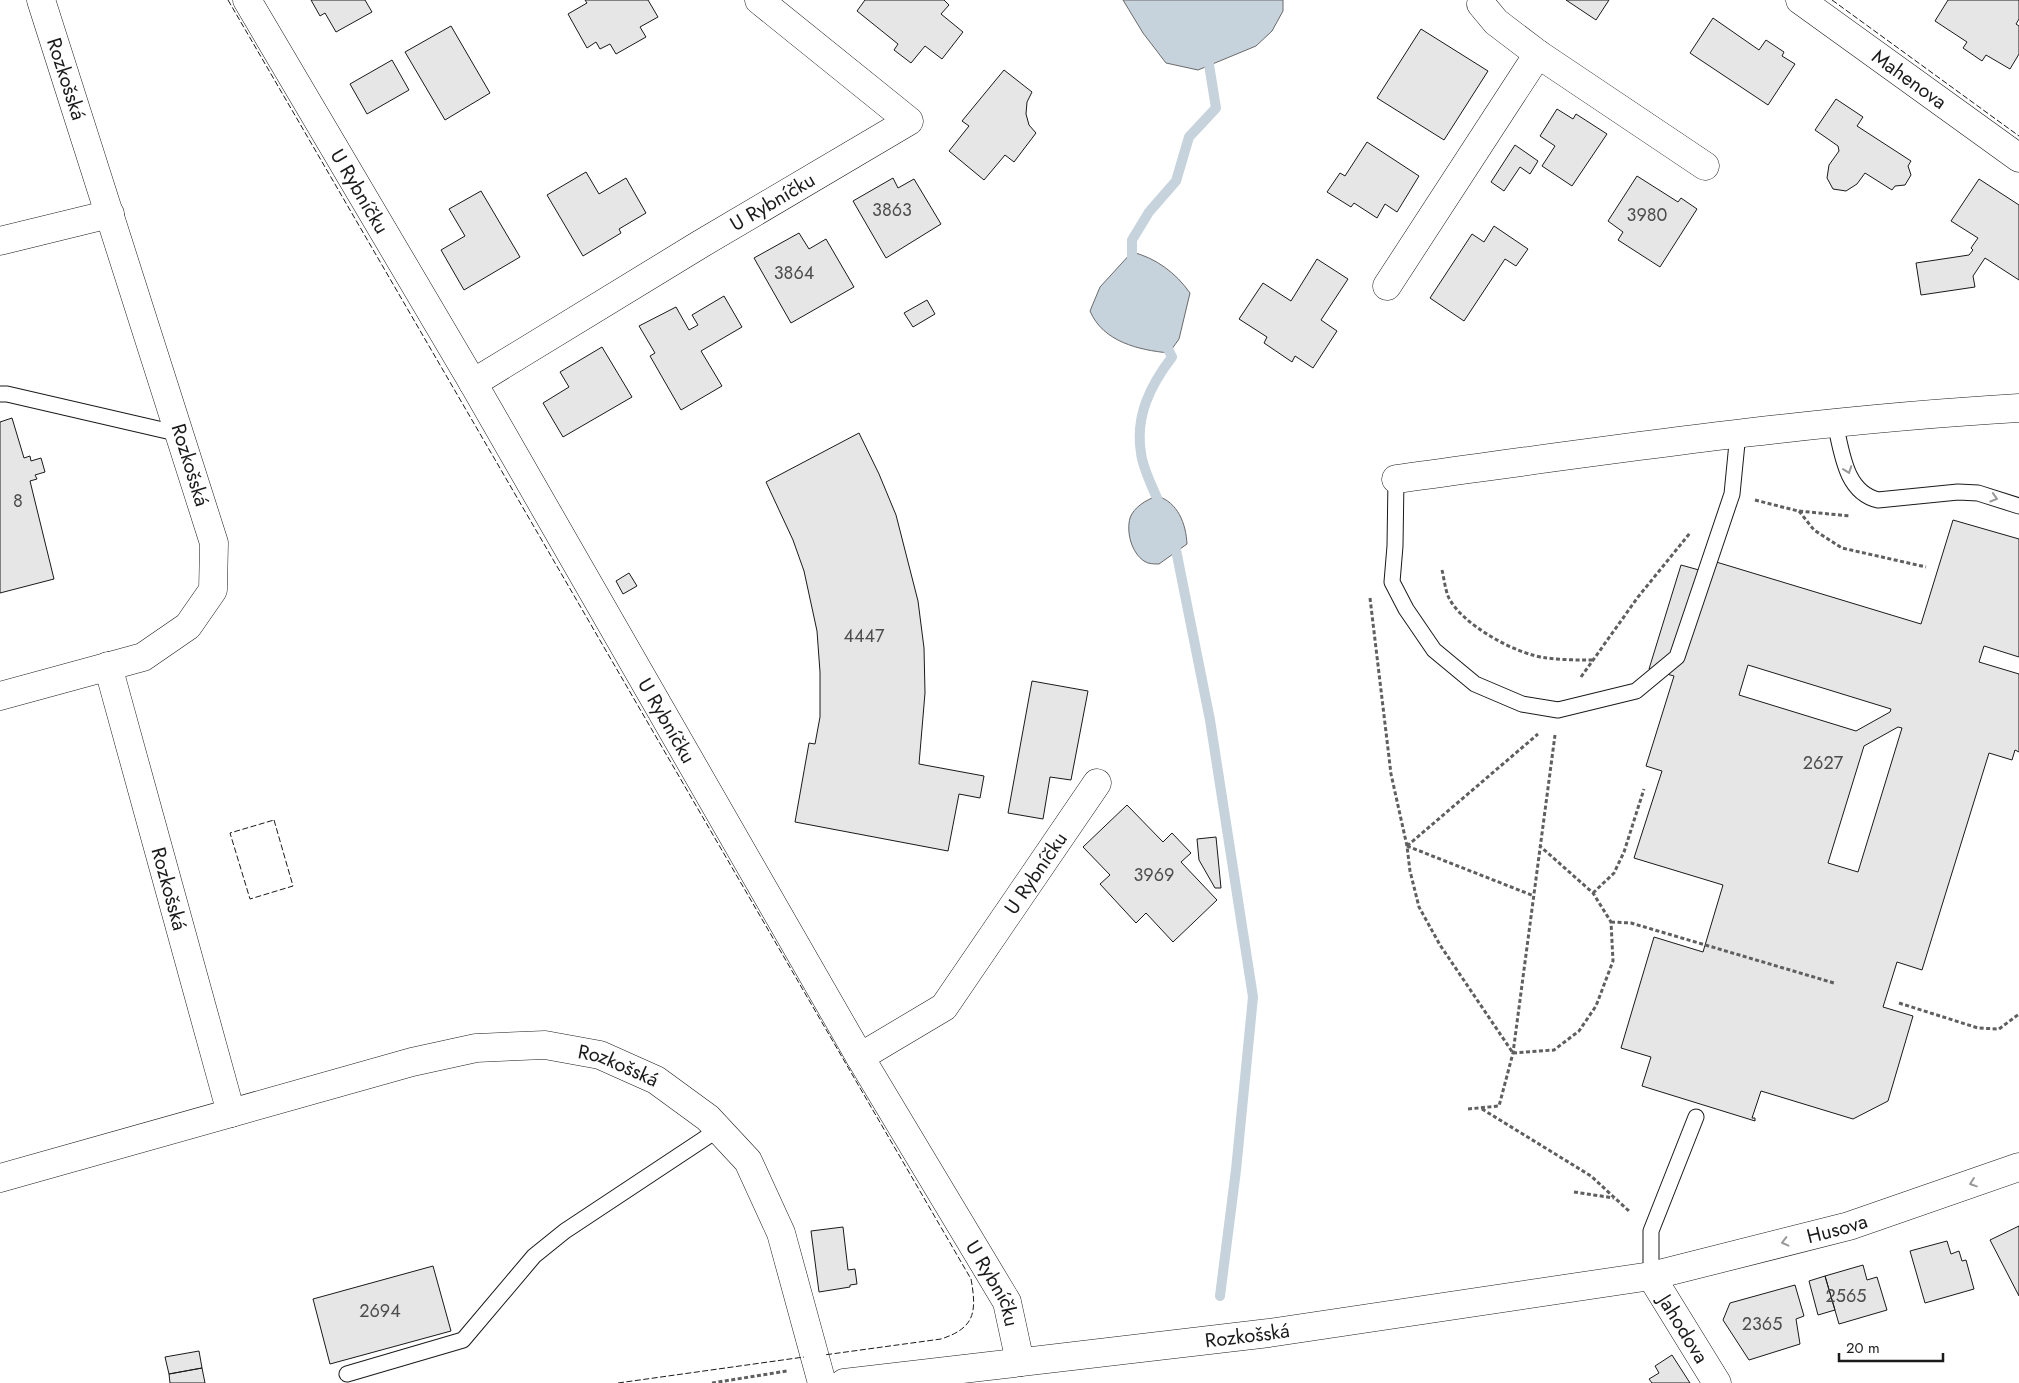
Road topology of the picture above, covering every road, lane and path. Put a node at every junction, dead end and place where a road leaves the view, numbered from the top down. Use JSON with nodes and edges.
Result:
{"nodes":[{"id":1,"x":41,"y":0,"type":"edge"},
{"id":2,"x":247,"y":0,"type":"edge"},
{"id":3,"x":759,"y":0,"type":"edge"},
{"id":4,"x":1482,"y":0,"type":"edge"},
{"id":5,"x":1800,"y":0,"type":"edge"},
{"id":6,"x":1538,"y":54,"type":"junction"},
{"id":7,"x":2019,"y":158,"type":"edge"},
{"id":8,"x":1705,"y":166,"type":"dead end"},
{"id":9,"x":110,"y":214,"type":"junction"},
{"id":10,"x":0,"y":241,"type":"edge"},
{"id":11,"x":1387,"y":286,"type":"dead end"},
{"id":12,"x":473,"y":383,"type":"junction"},
{"id":13,"x":0,"y":394,"type":"edge"},
{"id":14,"x":2019,"y":408,"type":"edge"},
{"id":15,"x":1835,"y":423,"type":"junction"},
{"id":16,"x":1738,"y":433,"type":"junction"},
{"id":17,"x":180,"y":434,"type":"junction"},
{"id":18,"x":1396,"y":479,"type":"joint"},
{"id":19,"x":1732,"y":494,"type":"junction"},
{"id":20,"x":2019,"y":506,"type":"edge"},
{"id":21,"x":1693,"y":530,"type":"dead end"},
{"id":22,"x":1926,"y":567,"type":"dead end"},
{"id":23,"x":1442,"y":570,"type":"dead end"},
{"id":24,"x":1370,"y":596,"type":"dead end"},
{"id":25,"x":108,"y":666,"type":"junction"},
{"id":26,"x":0,"y":696,"type":"edge"},
{"id":27,"x":1558,"y":710,"type":"junction"},
{"id":28,"x":1098,"y":783,"type":"dead end"},
{"id":29,"x":1644,"y":789,"type":"dead end"},
{"id":30,"x":1407,"y":846,"type":"junction"},
{"id":31,"x":1541,"y":846,"type":"junction"},
{"id":32,"x":1593,"y":892,"type":"junction"},
{"id":33,"x":1534,"y":896,"type":"junction"},
{"id":34,"x":1611,"y":922,"type":"junction"},
{"id":35,"x":1834,"y":983,"type":"dead end"},
{"id":36,"x":1899,"y":1003,"type":"dead end"},
{"id":37,"x":2019,"y":1014,"type":"edge"},
{"id":38,"x":1513,"y":1053,"type":"junction"},
{"id":39,"x":860,"y":1057,"type":"junction"},
{"id":40,"x":1481,"y":1108,"type":"junction"},
{"id":41,"x":1468,"y":1109,"type":"dead end"},
{"id":42,"x":231,"y":1113,"type":"junction"},
{"id":43,"x":1696,"y":1116,"type":"dead end"},
{"id":44,"x":719,"y":1129,"type":"junction"},
{"id":45,"x":2019,"y":1167,"type":"edge"},
{"id":46,"x":0,"y":1178,"type":"edge"},
{"id":47,"x":1574,"y":1192,"type":"dead end"},
{"id":48,"x":1651,"y":1276,"type":"junction"},
{"id":49,"x":1020,"y":1362,"type":"junction"},
{"id":50,"x":346,"y":1374,"type":"dead end"},
{"id":51,"x":822,"y":1383,"type":"edge"},
{"id":52,"x":844,"y":1383,"type":"edge"},
{"id":53,"x":1717,"y":1383,"type":"edge"}],
"edges":[{"from":1,"to":9,"type":"street","name":"Rozkošská"},
{"from":2,"to":12,"type":"street","name":"U Rybníčku"},
{"from":3,"to":12,"type":"street","name":"U Rybníčku"},
{"from":4,"to":6,"type":"street"},
{"from":5,"to":7,"type":"street","name":"Mahenova"},
{"from":6,"to":8,"type":"street"},
{"from":6,"to":11,"type":"street"},
{"from":9,"to":10,"type":"street"},
{"from":9,"to":17,"type":"street","name":"Rozkošská"},
{"from":12,"to":39,"type":"street","name":"U Rybníčku"},
{"from":13,"to":17,"type":"lane"},
{"from":14,"to":15,"type":"street"},
{"from":15,"to":16,"type":"street"},
{"from":15,"to":20,"type":"lane","one_way":true},
{"from":16,"to":18,"type":"street"},
{"from":16,"to":19,"type":"lane"},
{"from":17,"to":25,"type":"street","name":"Rozkošská"},
{"from":18,"to":27,"type":"lane"},
{"from":19,"to":22,"type":"path"},
{"from":19,"to":27,"type":"lane"},
{"from":21,"to":23,"type":"path"},
{"from":24,"to":30,"type":"path"},
{"from":25,"to":26,"type":"street","name":"Rozkošská"},
{"from":25,"to":42,"type":"street","name":"Rozkošská"},
{"from":27,"to":30,"type":"path"},
{"from":27,"to":31,"type":"path"},
{"from":28,"to":39,"type":"street","name":"U Rybníčku"},
{"from":29,"to":32,"type":"path"},
{"from":30,"to":33,"type":"path"},
{"from":30,"to":38,"type":"path"},
{"from":31,"to":32,"type":"path"},
{"from":31,"to":33,"type":"path"},
{"from":32,"to":34,"type":"path"},
{"from":33,"to":38,"type":"path"},
{"from":34,"to":35,"type":"path"},
{"from":34,"to":38,"type":"path"},
{"from":36,"to":37,"type":"path"},
{"from":38,"to":40,"type":"path"},
{"from":39,"to":49,"type":"street","name":"U Rybníčku"},
{"from":40,"to":41,"type":"path"},
{"from":40,"to":47,"type":"path"},
{"from":42,"to":44,"type":"street","name":"Rozkošská"},
{"from":42,"to":46,"type":"street","name":"Rozkošská"},
{"from":43,"to":48,"type":"lane"},
{"from":44,"to":50,"type":"lane"},
{"from":44,"to":51,"type":"street","name":"Rozkošská"},
{"from":45,"to":48,"type":"street","name":"Husova","one_way":true},
{"from":48,"to":49,"type":"street","name":"Rozkošská"},
{"from":48,"to":53,"type":"street","name":"Jahodova"},
{"from":49,"to":52,"type":"street","name":"Rozkošská"}]}
